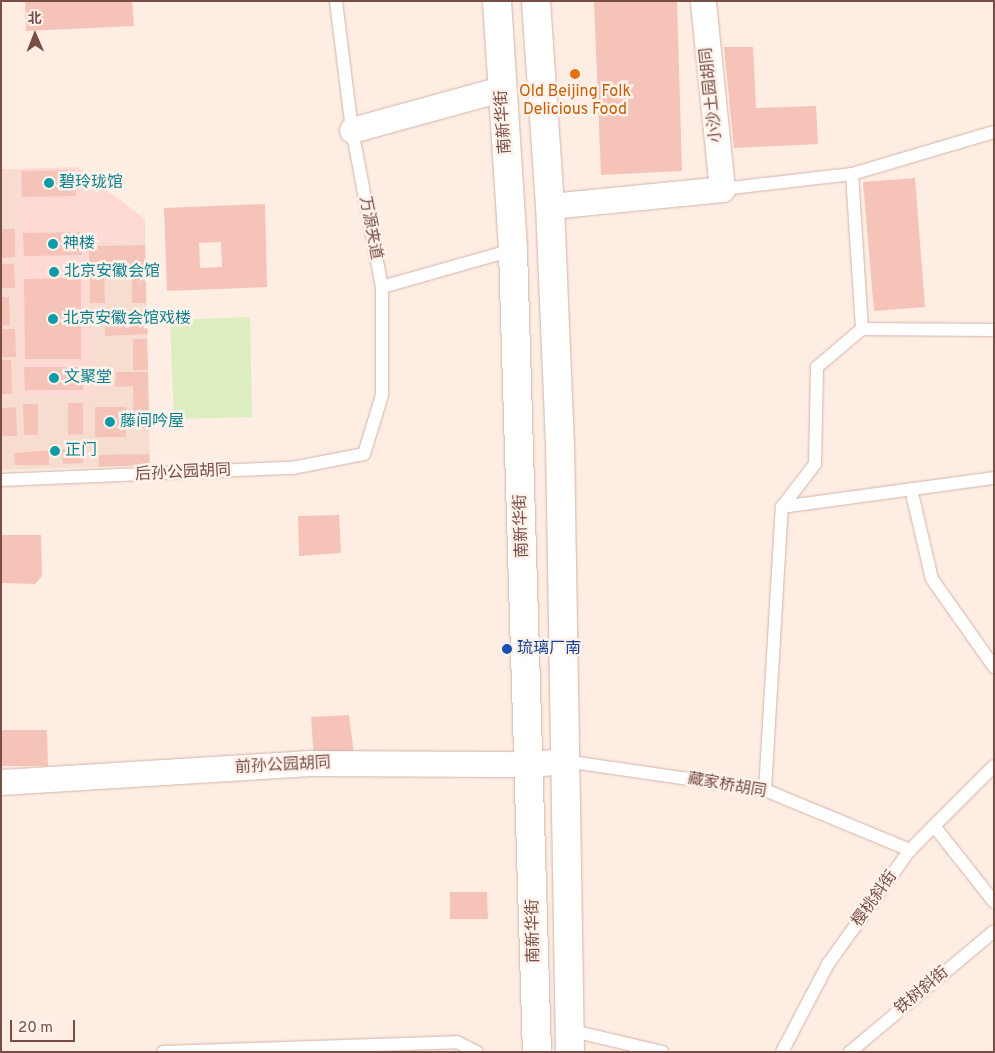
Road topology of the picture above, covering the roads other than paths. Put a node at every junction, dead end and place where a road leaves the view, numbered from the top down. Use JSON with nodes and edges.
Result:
{"nodes":[{"id":1,"x":336,"y":1,"type":"edge"},
{"id":2,"x":497,"y":1,"type":"edge"},
{"id":3,"x":536,"y":1,"type":"edge"},
{"id":4,"x":703,"y":1,"type":"edge"},
{"id":5,"x":501,"y":89,"type":"junction"},
{"id":6,"x":352,"y":130,"type":"junction"},
{"id":7,"x":994,"y":132,"type":"edge"},
{"id":8,"x":852,"y":174,"type":"junction"},
{"id":9,"x":722,"y":189,"type":"junction"},
{"id":10,"x":550,"y":206,"type":"junction"},
{"id":11,"x":513,"y":250,"type":"junction"},
{"id":12,"x":382,"y":287,"type":"junction"},
{"id":13,"x":862,"y":329,"type":"junction"},
{"id":14,"x":994,"y":330,"type":"edge"},
{"id":15,"x":364,"y":454,"type":"joint"},
{"id":16,"x":994,"y":478,"type":"edge"},
{"id":17,"x":1,"y":480,"type":"edge"},
{"id":18,"x":910,"y":489,"type":"junction"},
{"id":19,"x":782,"y":507,"type":"junction"},
{"id":20,"x":994,"y":667,"type":"edge"},
{"id":21,"x":565,"y":761,"type":"junction"},
{"id":22,"x":530,"y":764,"type":"junction"},
{"id":23,"x":994,"y":766,"type":"edge"},
{"id":24,"x":1,"y":782,"type":"edge"},
{"id":25,"x":765,"y":790,"type":"junction"},
{"id":26,"x":934,"y":826,"type":"junction"},
{"id":27,"x":910,"y":850,"type":"junction"},
{"id":28,"x":994,"y":902,"type":"edge"},
{"id":29,"x":994,"y":931,"type":"edge"},
{"id":30,"x":569,"y":1041,"type":"edge"},
{"id":31,"x":358,"y":1048,"type":"edge"},
{"id":32,"x":163,"y":1052,"type":"edge"},
{"id":33,"x":477,"y":1052,"type":"edge"},
{"id":34,"x":536,"y":1052,"type":"edge"},
{"id":35,"x":662,"y":1052,"type":"edge"},
{"id":36,"x":782,"y":1052,"type":"edge"},
{"id":37,"x":850,"y":1052,"type":"edge"}],
"edges":[{"from":1,"to":6,"type":"lane","name":"万源夹道"},
{"from":2,"to":5,"type":"main road","name":"南新华街"},
{"from":3,"to":10,"type":"main road","name":"南新华街"},
{"from":4,"to":9,"type":"street","name":"小沙土园胡同"},
{"from":5,"to":6,"type":"street"},
{"from":5,"to":11,"type":"main road","name":"南新华街"},
{"from":6,"to":12,"type":"lane","name":"万源夹道"},
{"from":7,"to":8,"type":"lane"},
{"from":8,"to":9,"type":"lane"},
{"from":8,"to":13,"type":"lane"},
{"from":9,"to":10,"type":"street"},
{"from":10,"to":21,"type":"main road","name":"南新华街"},
{"from":11,"to":12,"type":"lane"},
{"from":11,"to":22,"type":"main road","name":"南新华街"},
{"from":12,"to":15,"type":"lane","name":"万源夹道"},
{"from":13,"to":14,"type":"lane"},
{"from":13,"to":19,"type":"lane"},
{"from":15,"to":17,"type":"lane","name":"后孙公园胡同"},
{"from":16,"to":18,"type":"lane"},
{"from":18,"to":19,"type":"lane"},
{"from":18,"to":20,"type":"lane"},
{"from":19,"to":25,"type":"lane"},
{"from":21,"to":22,"type":"street","name":"前孙公园胡同"},
{"from":21,"to":25,"type":"lane","name":"藏家桥胡同"},
{"from":21,"to":30,"type":"main road","name":"南新华街"},
{"from":22,"to":24,"type":"street","name":"前孙公园胡同"},
{"from":22,"to":34,"type":"main road","name":"南新华街"},
{"from":23,"to":26,"type":"lane","name":"樱桃斜街"},
{"from":25,"to":27,"type":"lane","name":"藏家桥胡同"},
{"from":26,"to":27,"type":"lane","name":"樱桃斜街"},
{"from":26,"to":28,"type":"lane"},
{"from":27,"to":36,"type":"lane","name":"樱桃斜街"},
{"from":29,"to":37,"type":"lane","name":"铁树斜街"},
{"from":30,"to":35,"type":"lane"},
{"from":31,"to":32,"type":"lane"},
{"from":31,"to":33,"type":"lane"}]}
